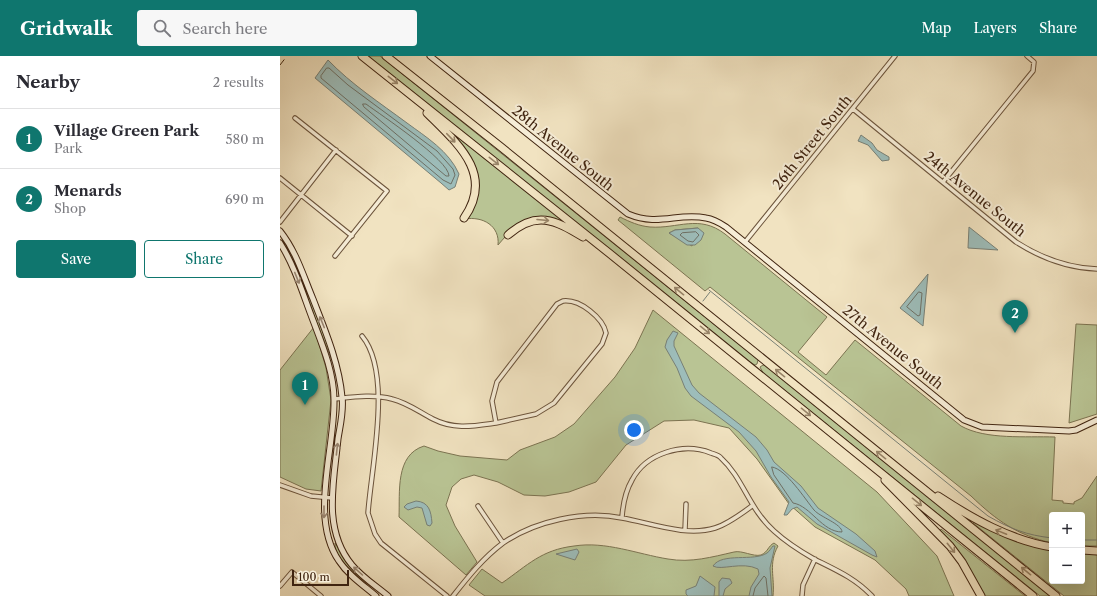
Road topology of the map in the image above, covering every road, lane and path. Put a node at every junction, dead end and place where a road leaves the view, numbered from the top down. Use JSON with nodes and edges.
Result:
{"nodes":[{"id":1,"x":362,"y":56,"type":"edge"},
{"id":2,"x":386,"y":56,"type":"edge"},
{"id":3,"x":430,"y":56,"type":"edge"},
{"id":4,"x":895,"y":56,"type":"edge"},
{"id":5,"x":1027,"y":56,"type":"edge"},
{"id":6,"x":405,"y":90,"type":"junction"},
{"id":7,"x":853,"y":110,"type":"junction"},
{"id":8,"x":295,"y":118,"type":"dead end"},
{"id":9,"x":336,"y":150,"type":"junction"},
{"id":10,"x":280,"y":178,"type":"edge"},
{"id":11,"x":943,"y":182,"type":"junction"},
{"id":12,"x":301,"y":195,"type":"junction"},
{"id":13,"x":697,"y":217,"type":"joint"},
{"id":14,"x":464,"y":218,"type":"dead end"},
{"id":15,"x":280,"y":222,"type":"edge"},
{"id":16,"x":280,"y":231,"type":"edge"},
{"id":17,"x":508,"y":235,"type":"dead end"},
{"id":18,"x":352,"y":236,"type":"junction"},
{"id":19,"x":744,"y":242,"type":"junction"},
{"id":20,"x":280,"y":243,"type":"edge"},
{"id":21,"x":609,"y":253,"type":"junction"},
{"id":22,"x":335,"y":256,"type":"dead end"},
{"id":23,"x":1097,"y":269,"type":"edge"},
{"id":24,"x":362,"y":336,"type":"dead end"},
{"id":25,"x":378,"y":396,"type":"junction"},
{"id":26,"x":342,"y":398,"type":"junction"},
{"id":27,"x":334,"y":399,"type":"junction"},
{"id":28,"x":1097,"y":420,"type":"edge"},
{"id":29,"x":496,"y":423,"type":"junction"},
{"id":30,"x":896,"y":466,"type":"junction"},
{"id":31,"x":876,"y":469,"type":"junction"},
{"id":32,"x":280,"y":485,"type":"edge"},
{"id":33,"x":325,"y":498,"type":"junction"},
{"id":34,"x":332,"y":498,"type":"junction"},
{"id":35,"x":686,"y":504,"type":"dead end"},
{"id":36,"x":478,"y":506,"type":"dead end"},
{"id":37,"x":752,"y":506,"type":"junction"},
{"id":38,"x":622,"y":517,"type":"junction"},
{"id":39,"x":685,"y":530,"type":"junction"},
{"id":40,"x":503,"y":543,"type":"junction"},
{"id":41,"x":1049,"y":546,"type":"edge"},
{"id":42,"x":1085,"y":550,"type":"edge"},
{"id":43,"x":1097,"y":551,"type":"edge"},
{"id":44,"x":815,"y":559,"type":"junction"},
{"id":45,"x":280,"y":586,"type":"edge"},
{"id":46,"x":321,"y":596,"type":"edge"},
{"id":47,"x":376,"y":596,"type":"edge"},
{"id":48,"x":388,"y":596,"type":"edge"},
{"id":49,"x":447,"y":596,"type":"edge"},
{"id":50,"x":453,"y":596,"type":"edge"},
{"id":51,"x":802,"y":596,"type":"edge"},
{"id":52,"x":872,"y":596,"type":"edge"},
{"id":53,"x":981,"y":596,"type":"edge"},
{"id":54,"x":1034,"y":596,"type":"edge"},
{"id":55,"x":1056,"y":596,"type":"edge"}],
"edges":[{"from":1,"to":6,"type":"highway","one_way":true},
{"from":30,"to":2,"type":"highway","one_way":true},
{"from":3,"to":13,"type":"street","name":"28th Avenue South"},
{"from":4,"to":7,"type":"street","name":"26th Street South"},
{"from":5,"to":11,"type":"street"},
{"from":6,"to":14,"type":"highway","one_way":true},
{"from":6,"to":21,"type":"highway","one_way":true},
{"from":7,"to":11,"type":"street","name":"24th Avenue South"},
{"from":7,"to":19,"type":"street","name":"26th Street South"},
{"from":8,"to":9,"type":"street"},
{"from":9,"to":12,"type":"street"},
{"from":9,"to":18,"type":"street"},
{"from":10,"to":12,"type":"street"},
{"from":11,"to":23,"type":"street","name":"24th Avenue South"},
{"from":12,"to":15,"type":"street"},
{"from":12,"to":18,"type":"street"},
{"from":13,"to":19,"type":"street","name":"27th Avenue South"},
{"from":26,"to":16,"type":"street","one_way":true},
{"from":17,"to":21,"type":"highway","one_way":true},
{"from":18,"to":22,"type":"street"},
{"from":19,"to":28,"type":"street","name":"27th Avenue South"},
{"from":20,"to":27,"type":"street","one_way":true},
{"from":21,"to":31,"type":"highway","one_way":true},
{"from":24,"to":25,"type":"street"},
{"from":25,"to":26,"type":"street"},
{"from":25,"to":29,"type":"street"},
{"from":25,"to":49,"type":"street"},
{"from":26,"to":27,"type":"street"},
{"from":34,"to":26,"type":"street","one_way":true},
{"from":27,"to":33,"type":"street"},
{"from":29,"to":29,"type":"street"},
{"from":41,"to":30,"type":"highway","one_way":true},
{"from":55,"to":30,"type":"highway","one_way":true},
{"from":31,"to":53,"type":"highway","one_way":true},
{"from":31,"to":54,"type":"highway","one_way":true},
{"from":32,"to":33,"type":"street"},
{"from":33,"to":34,"type":"street"},
{"from":33,"to":47,"type":"street","one_way":true},
{"from":48,"to":34,"type":"street","one_way":true},
{"from":35,"to":39,"type":"street"},
{"from":36,"to":40,"type":"street"},
{"from":37,"to":38,"type":"street"},
{"from":37,"to":39,"type":"street"},
{"from":37,"to":44,"type":"street"},
{"from":38,"to":39,"type":"street"},
{"from":38,"to":40,"type":"street"},
{"from":40,"to":50,"type":"street"},
{"from":42,"to":43,"type":"highway"},
{"from":44,"to":51,"type":"street"},
{"from":44,"to":52,"type":"street"},
{"from":45,"to":46,"type":"street"}]}
